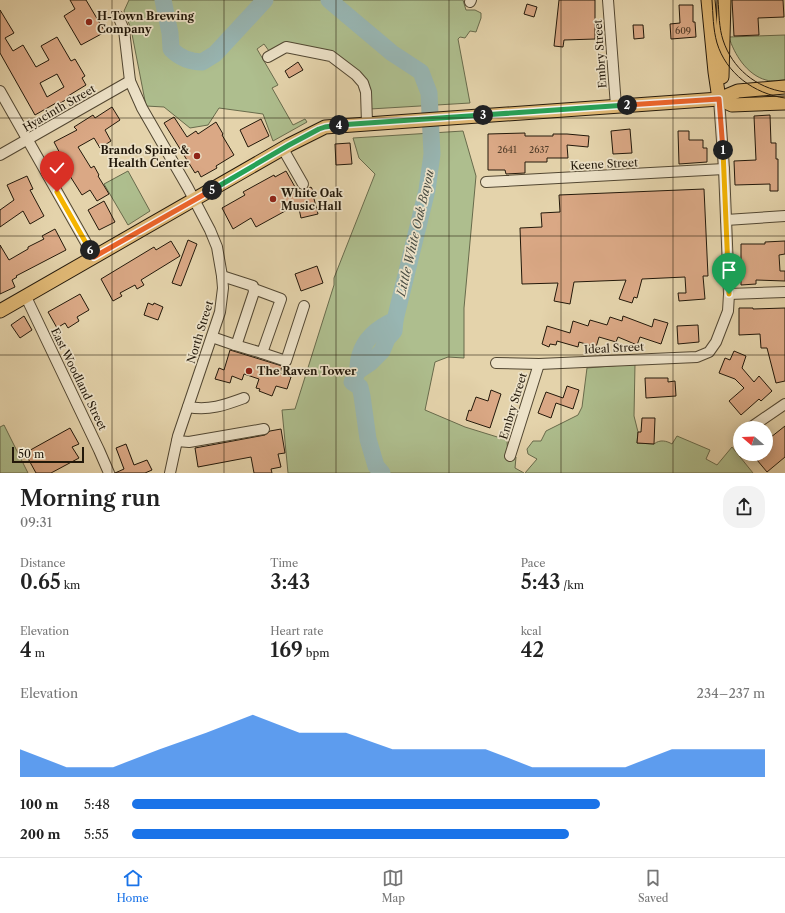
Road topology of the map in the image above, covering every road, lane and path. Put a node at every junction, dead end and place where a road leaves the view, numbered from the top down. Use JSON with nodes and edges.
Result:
{"nodes":[{"id":1,"x":608,"y":0,"type":"edge"},
{"id":2,"x":708,"y":0,"type":"edge"},
{"id":3,"x":724,"y":0,"type":"edge"},
{"id":4,"x":118,"y":16,"type":"dead end"},
{"id":5,"x":268,"y":57,"type":"dead end"},
{"id":6,"x":130,"y":81,"type":"junction"},
{"id":7,"x":785,"y":87,"type":"edge"},
{"id":8,"x":0,"y":92,"type":"edge"},
{"id":9,"x":719,"y":99,"type":"junction"},
{"id":10,"x":785,"y":103,"type":"edge"},
{"id":11,"x":616,"y":106,"type":"junction"},
{"id":12,"x":368,"y":123,"type":"junction"},
{"id":13,"x":28,"y":139,"type":"junction"},
{"id":14,"x":283,"y":148,"type":"junction"},
{"id":15,"x":0,"y":155,"type":"edge"},
{"id":16,"x":724,"y":169,"type":"junction"},
{"id":17,"x":486,"y":182,"type":"dead end"},
{"id":18,"x":302,"y":184,"type":"dead end"},
{"id":19,"x":194,"y":200,"type":"junction"},
{"id":20,"x":785,"y":216,"type":"edge"},
{"id":21,"x":726,"y":220,"type":"junction"},
{"id":22,"x":94,"y":257,"type":"junction"},
{"id":23,"x":222,"y":276,"type":"junction"},
{"id":24,"x":254,"y":289,"type":"junction"},
{"id":25,"x":785,"y":292,"type":"edge"},
{"id":26,"x":729,"y":294,"type":"junction"},
{"id":27,"x":26,"y":297,"type":"junction"},
{"id":28,"x":304,"y":306,"type":"dead end"},
{"id":29,"x":0,"y":311,"type":"edge"},
{"id":30,"x":212,"y":337,"type":"junction"},
{"id":31,"x":235,"y":345,"type":"junction"},
{"id":32,"x":262,"y":354,"type":"junction"},
{"id":33,"x":496,"y":363,"type":"dead end"},
{"id":34,"x":539,"y":364,"type":"junction"},
{"id":35,"x":244,"y":398,"type":"dead end"},
{"id":36,"x":785,"y":404,"type":"edge"},
{"id":37,"x":188,"y":407,"type":"junction"},
{"id":38,"x":760,"y":421,"type":"edge"},
{"id":39,"x":264,"y":429,"type":"dead end"},
{"id":40,"x":177,"y":441,"type":"junction"},
{"id":41,"x":510,"y":456,"type":"dead end"},
{"id":42,"x":108,"y":473,"type":"edge"},
{"id":43,"x":170,"y":473,"type":"edge"}],
"edges":[{"from":1,"to":11,"type":"street","name":"Embry Street"},
{"from":2,"to":9,"type":"main road"},
{"from":3,"to":9,"type":"main road"},
{"from":4,"to":6,"type":"street","name":"North Street"},
{"from":5,"to":12,"type":"street"},
{"from":6,"to":13,"type":"street","name":"Hyacinth Street"},
{"from":6,"to":19,"type":"street","name":"North Street"},
{"from":7,"to":9,"type":"main road"},
{"from":8,"to":13,"type":"street"},
{"from":9,"to":10,"type":"main road"},
{"from":9,"to":11,"type":"main road"},
{"from":9,"to":16,"type":"street","name":"Ideal Street"},
{"from":11,"to":12,"type":"main road"},
{"from":12,"to":14,"type":"main road"},
{"from":13,"to":15,"type":"street","name":"Hyacinth Street"},
{"from":13,"to":22,"type":"street"},
{"from":14,"to":18,"type":"street"},
{"from":14,"to":19,"type":"main road"},
{"from":16,"to":17,"type":"street","name":"Keene Street"},
{"from":16,"to":21,"type":"street","name":"Ideal Street"},
{"from":19,"to":22,"type":"main road"},
{"from":19,"to":23,"type":"street","name":"North Street"},
{"from":20,"to":21,"type":"street"},
{"from":21,"to":26,"type":"street","name":"Ideal Street"},
{"from":22,"to":27,"type":"main road"},
{"from":23,"to":24,"type":"street"},
{"from":23,"to":30,"type":"street","name":"North Street"},
{"from":24,"to":31,"type":"street"},
{"from":24,"to":32,"type":"street"},
{"from":25,"to":26,"type":"street"},
{"from":26,"to":34,"type":"street","name":"Ideal Street"},
{"from":27,"to":29,"type":"main road"},
{"from":27,"to":42,"type":"street","name":"East Woodland Street"},
{"from":28,"to":32,"type":"street"},
{"from":30,"to":31,"type":"street"},
{"from":30,"to":37,"type":"street","name":"North Street"},
{"from":31,"to":32,"type":"street"},
{"from":33,"to":34,"type":"street","name":"Ideal Street"},
{"from":34,"to":41,"type":"street","name":"Embry Street"},
{"from":35,"to":37,"type":"street"},
{"from":36,"to":38,"type":"street"},
{"from":37,"to":40,"type":"street","name":"North Street"},
{"from":39,"to":40,"type":"street"},
{"from":40,"to":43,"type":"street","name":"North Street"}]}
